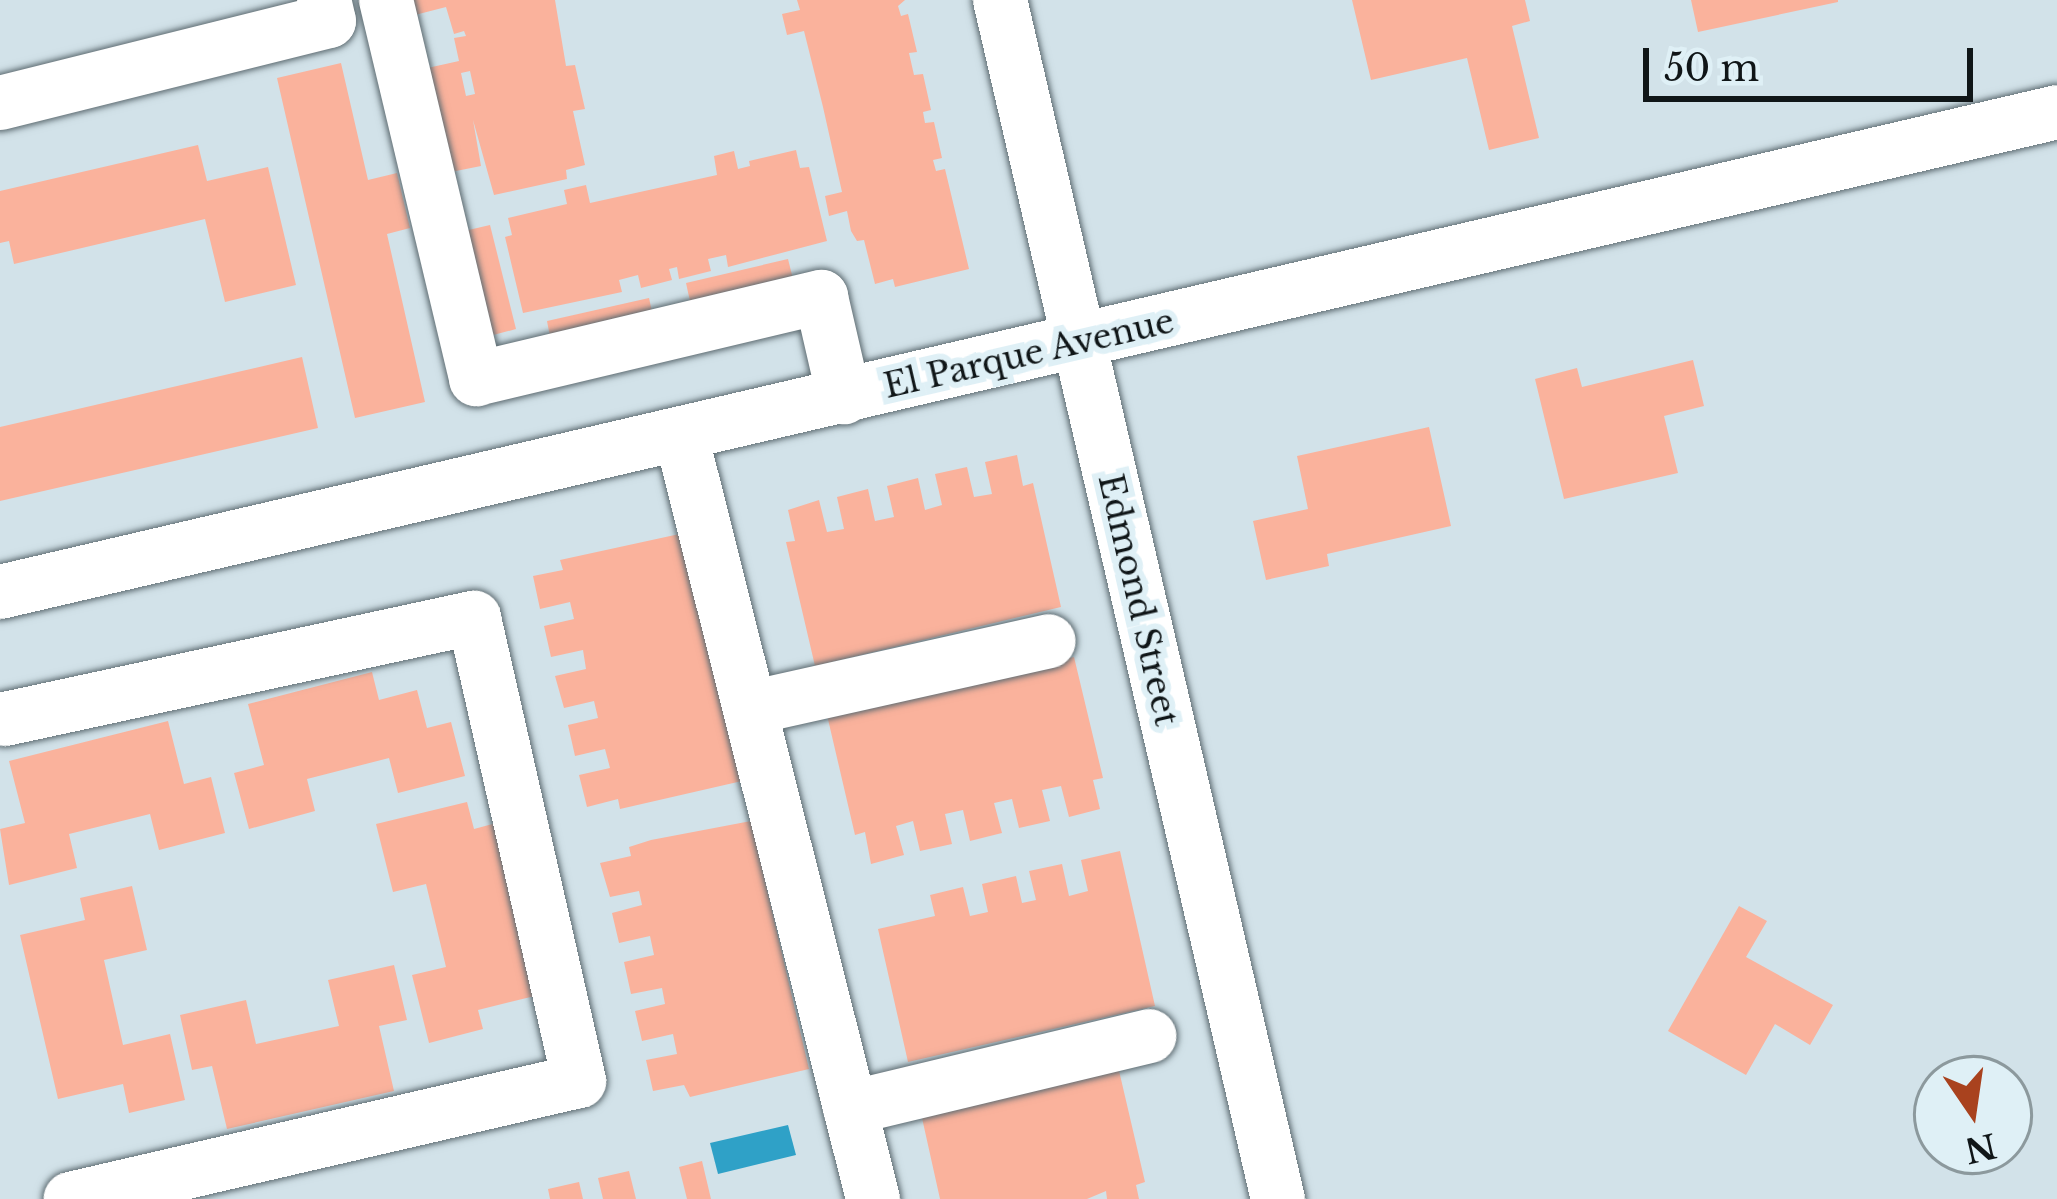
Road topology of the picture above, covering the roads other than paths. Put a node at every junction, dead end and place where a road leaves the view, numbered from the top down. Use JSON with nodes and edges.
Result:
{"nodes":[{"id":1,"x":324,"y":0,"type":"edge"},
{"id":2,"x":386,"y":0,"type":"edge"},
{"id":3,"x":1000,"y":0,"type":"edge"},
{"id":4,"x":0,"y":103,"type":"edge"},
{"id":5,"x":2057,"y":112,"type":"edge"},
{"id":6,"x":1078,"y":343,"type":"junction"},
{"id":7,"x":844,"y":397,"type":"junction"},
{"id":8,"x":681,"y":435,"type":"junction"},
{"id":9,"x":0,"y":592,"type":"edge"},
{"id":10,"x":1049,"y":641,"type":"dead end"},
{"id":11,"x":750,"y":708,"type":"junction"},
{"id":12,"x":5,"y":719,"type":"dead end"},
{"id":13,"x":1149,"y":1036,"type":"dead end"},
{"id":14,"x":850,"y":1108,"type":"junction"},
{"id":15,"x":70,"y":1199,"type":"edge"},
{"id":16,"x":873,"y":1199,"type":"edge"},
{"id":17,"x":1278,"y":1199,"type":"edge"}],
"edges":[{"from":1,"to":4,"type":"street"},
{"from":2,"to":7,"type":"street"},
{"from":3,"to":6,"type":"street","name":"Edmond Street"},
{"from":5,"to":6,"type":"street","name":"El Parque Avenue"},
{"from":6,"to":7,"type":"street","name":"El Parque Avenue"},
{"from":6,"to":17,"type":"street","name":"Edmond Street"},
{"from":7,"to":8,"type":"street","name":"El Parque Avenue"},
{"from":8,"to":9,"type":"street","name":"El Parque Avenue"},
{"from":8,"to":11,"type":"street"},
{"from":10,"to":11,"type":"street"},
{"from":11,"to":14,"type":"street"},
{"from":12,"to":15,"type":"street"},
{"from":13,"to":14,"type":"street"},
{"from":14,"to":16,"type":"street"}]}
